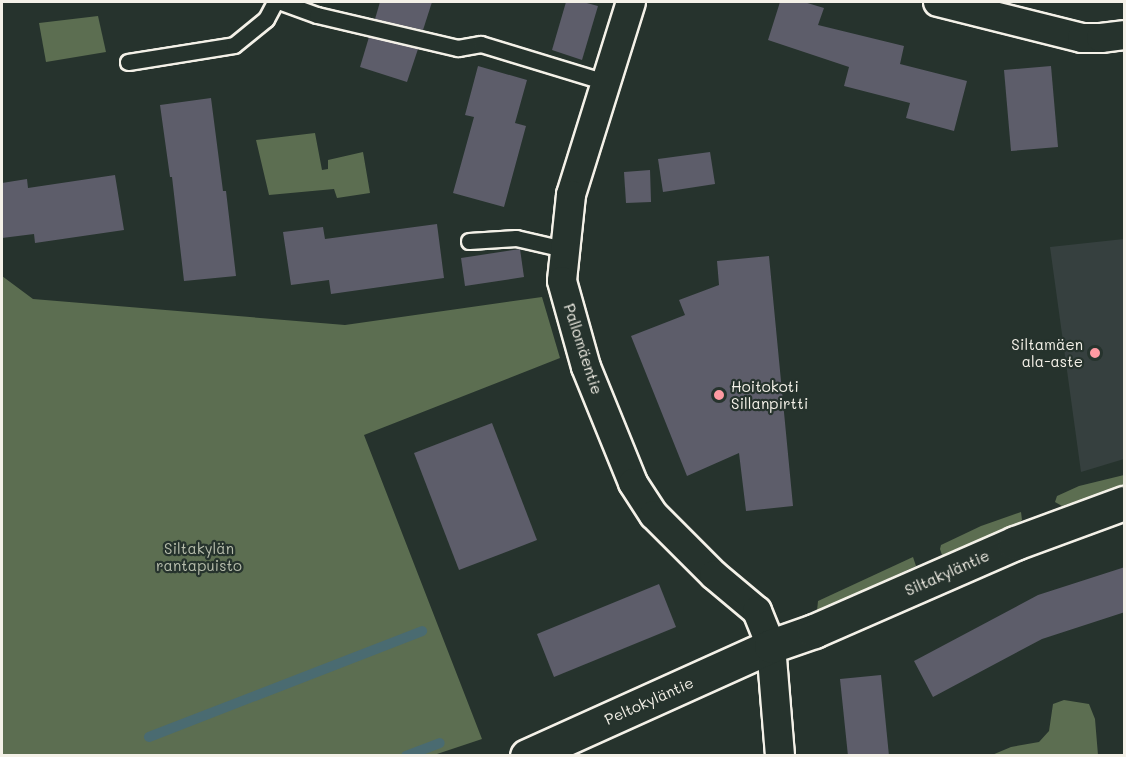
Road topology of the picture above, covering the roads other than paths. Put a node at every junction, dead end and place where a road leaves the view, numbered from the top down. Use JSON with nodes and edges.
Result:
{"nodes":[{"id":1,"x":275,"y":2,"type":"edge"},
{"id":2,"x":281,"y":2,"type":"edge"},
{"id":3,"x":631,"y":2,"type":"edge"},
{"id":4,"x":938,"y":2,"type":"edge"},
{"id":5,"x":1125,"y":35,"type":"edge"},
{"id":6,"x":128,"y":62,"type":"dead end"},
{"id":7,"x":605,"y":82,"type":"junction"},
{"id":8,"x":469,"y":241,"type":"dead end"},
{"id":9,"x":564,"y":249,"type":"junction"},
{"id":10,"x":1125,"y":503,"type":"edge"},
{"id":11,"x":771,"y":646,"type":"junction"},
{"id":12,"x":527,"y":756,"type":"edge"},
{"id":13,"x":780,"y":756,"type":"edge"}],
"edges":[{"from":1,"to":6,"type":"lane"},
{"from":2,"to":7,"type":"lane"},
{"from":3,"to":7,"type":"street","name":"Pallomäentie"},
{"from":4,"to":5,"type":"street"},
{"from":7,"to":9,"type":"street","name":"Pallomäentie"},
{"from":8,"to":9,"type":"lane"},
{"from":9,"to":11,"type":"street","name":"Pallomäentie"},
{"from":10,"to":11,"type":"street","name":"Siltakyläntie"},
{"from":11,"to":12,"type":"street","name":"Peltokyläntie"},
{"from":11,"to":13,"type":"street","name":"Pallomäentie"}]}
